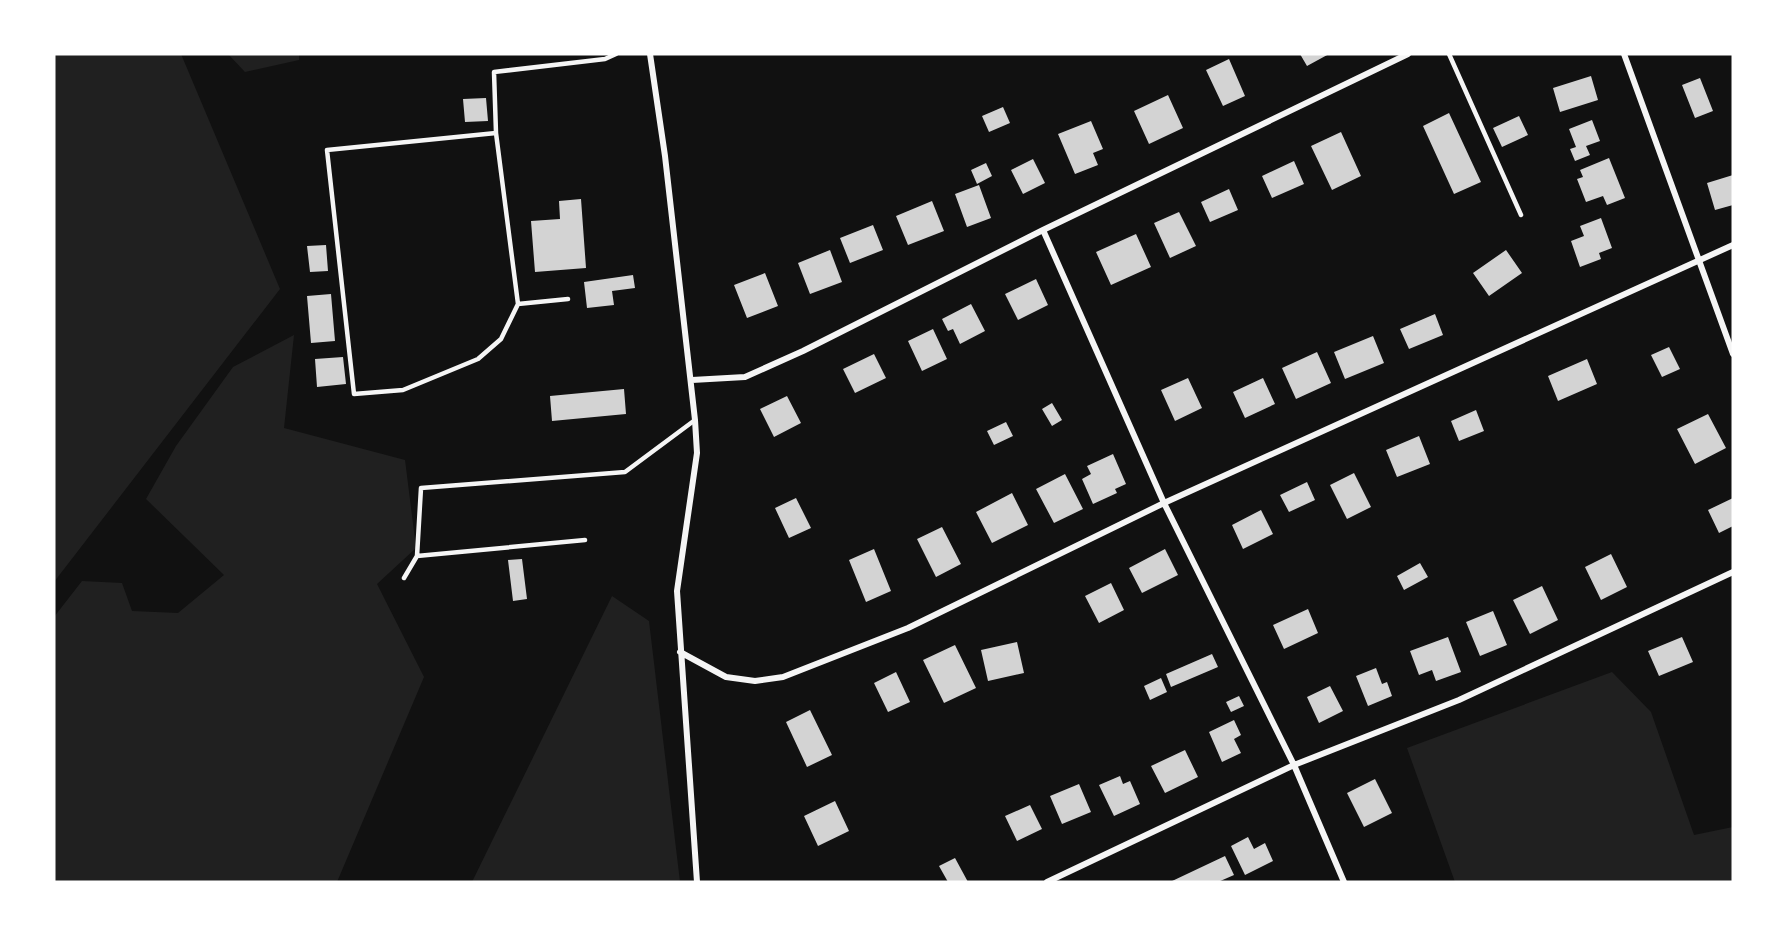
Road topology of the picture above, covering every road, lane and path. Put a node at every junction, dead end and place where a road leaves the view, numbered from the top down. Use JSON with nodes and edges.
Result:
{"nodes":[{"id":1,"x":616,"y":54,"type":"edge"},
{"id":2,"x":650,"y":54,"type":"edge"},
{"id":3,"x":1408,"y":54,"type":"edge"},
{"id":4,"x":1449,"y":54,"type":"edge"},
{"id":5,"x":1624,"y":54,"type":"edge"},
{"id":6,"x":496,"y":133,"type":"junction"},
{"id":7,"x":1521,"y":215,"type":"dead end"},
{"id":8,"x":1043,"y":230,"type":"junction"},
{"id":9,"x":1733,"y":245,"type":"edge"},
{"id":10,"x":1699,"y":261,"type":"junction"},
{"id":11,"x":568,"y":299,"type":"dead end"},
{"id":12,"x":518,"y":304,"type":"junction"},
{"id":13,"x":1733,"y":354,"type":"edge"},
{"id":14,"x":692,"y":380,"type":"junction"},
{"id":15,"x":696,"y":420,"type":"junction"},
{"id":16,"x":1164,"y":503,"type":"junction"},
{"id":17,"x":585,"y":540,"type":"dead end"},
{"id":18,"x":417,"y":556,"type":"junction"},
{"id":19,"x":1733,"y":572,"type":"edge"},
{"id":20,"x":404,"y":578,"type":"dead end"},
{"id":21,"x":680,"y":652,"type":"junction"},
{"id":22,"x":1294,"y":765,"type":"junction"},
{"id":23,"x":698,"y":882,"type":"edge"},
{"id":24,"x":1047,"y":882,"type":"edge"},
{"id":25,"x":1344,"y":882,"type":"edge"}],
"edges":[{"from":1,"to":6,"type":"lane"},
{"from":2,"to":14,"type":"street"},
{"from":3,"to":8,"type":"street"},
{"from":4,"to":7,"type":"lane"},
{"from":5,"to":10,"type":"street"},
{"from":6,"to":12,"type":"lane"},
{"from":6,"to":12,"type":"lane"},
{"from":8,"to":14,"type":"street"},
{"from":8,"to":16,"type":"street"},
{"from":9,"to":10,"type":"street"},
{"from":10,"to":13,"type":"street"},
{"from":10,"to":16,"type":"street"},
{"from":11,"to":12,"type":"lane"},
{"from":14,"to":15,"type":"street"},
{"from":15,"to":18,"type":"lane"},
{"from":15,"to":21,"type":"street"},
{"from":16,"to":21,"type":"street"},
{"from":16,"to":22,"type":"street"},
{"from":17,"to":18,"type":"lane"},
{"from":18,"to":20,"type":"lane"},
{"from":19,"to":22,"type":"street"},
{"from":21,"to":23,"type":"street"},
{"from":22,"to":24,"type":"street"},
{"from":22,"to":25,"type":"street"}]}
